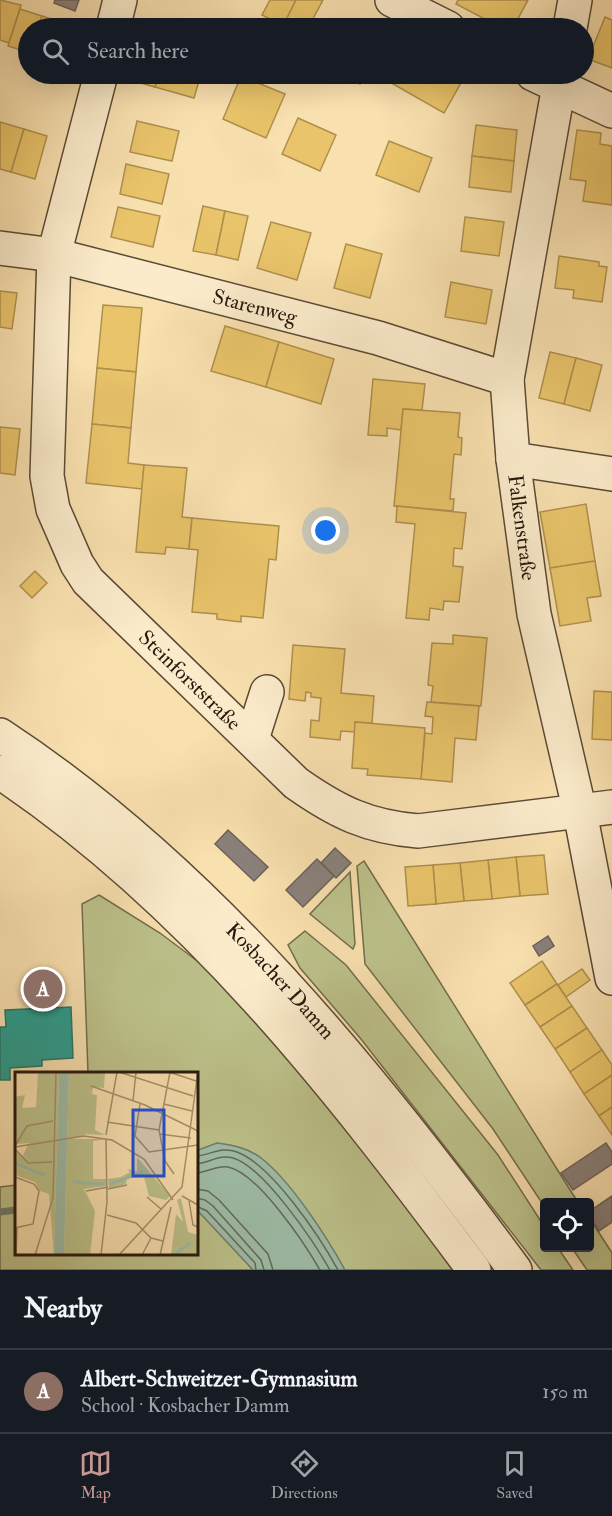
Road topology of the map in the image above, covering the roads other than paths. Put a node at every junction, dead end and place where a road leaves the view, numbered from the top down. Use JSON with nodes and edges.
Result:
{"nodes":[{"id":1,"x":120,"y":0,"type":"edge"},
{"id":2,"x":392,"y":0,"type":"edge"},
{"id":3,"x":575,"y":0,"type":"edge"},
{"id":4,"x":116,"y":18,"type":"edge"},
{"id":5,"x":428,"y":18,"type":"edge"},
{"id":6,"x":572,"y":18,"type":"edge"},
{"id":7,"x":98,"y":84,"type":"edge"},
{"id":8,"x":550,"y":84,"type":"edge"},
{"id":9,"x":562,"y":84,"type":"edge"},
{"id":10,"x":612,"y":111,"type":"edge"},
{"id":11,"x":0,"y":248,"type":"edge"},
{"id":12,"x":54,"y":255,"type":"junction"},
{"id":13,"x":507,"y":379,"type":"junction"},
{"id":14,"x":513,"y":459,"type":"junction"},
{"id":15,"x":612,"y":474,"type":"edge"},
{"id":16,"x":267,"y":692,"type":"dead end"},
{"id":17,"x":0,"y":735,"type":"edge"},
{"id":18,"x":252,"y":740,"type":"junction"},
{"id":19,"x":0,"y":772,"type":"edge"},
{"id":20,"x":612,"y":807,"type":"edge"},
{"id":21,"x":580,"y":812,"type":"junction"},
{"id":22,"x":612,"y":978,"type":"edge"},
{"id":23,"x":474,"y":1270,"type":"edge"},
{"id":24,"x":515,"y":1270,"type":"edge"}],
"edges":[{"from":1,"to":4,"type":"street"},
{"from":2,"to":5,"type":"street"},
{"from":3,"to":6,"type":"street"},
{"from":7,"to":12,"type":"street","name":"Steinforststraße"},
{"from":8,"to":13,"type":"street","name":"Falkenstraße"},
{"from":9,"to":10,"type":"street"},
{"from":11,"to":12,"type":"street","name":"Starenweg"},
{"from":12,"to":13,"type":"street","name":"Starenweg"},
{"from":12,"to":18,"type":"street","name":"Steinforststraße"},
{"from":13,"to":14,"type":"street","name":"Falkenstraße"},
{"from":14,"to":15,"type":"street"},
{"from":14,"to":21,"type":"street","name":"Falkenstraße"},
{"from":16,"to":18,"type":"street"},
{"from":17,"to":24,"type":"street","name":"Kosbacher Damm"},
{"from":18,"to":21,"type":"street","name":"Steinforststraße"},
{"from":19,"to":23,"type":"street","name":"Kosbacher Damm"},
{"from":20,"to":21,"type":"street","name":"Steinforststraße"},
{"from":21,"to":22,"type":"street","name":"Falkenstraße"}]}
